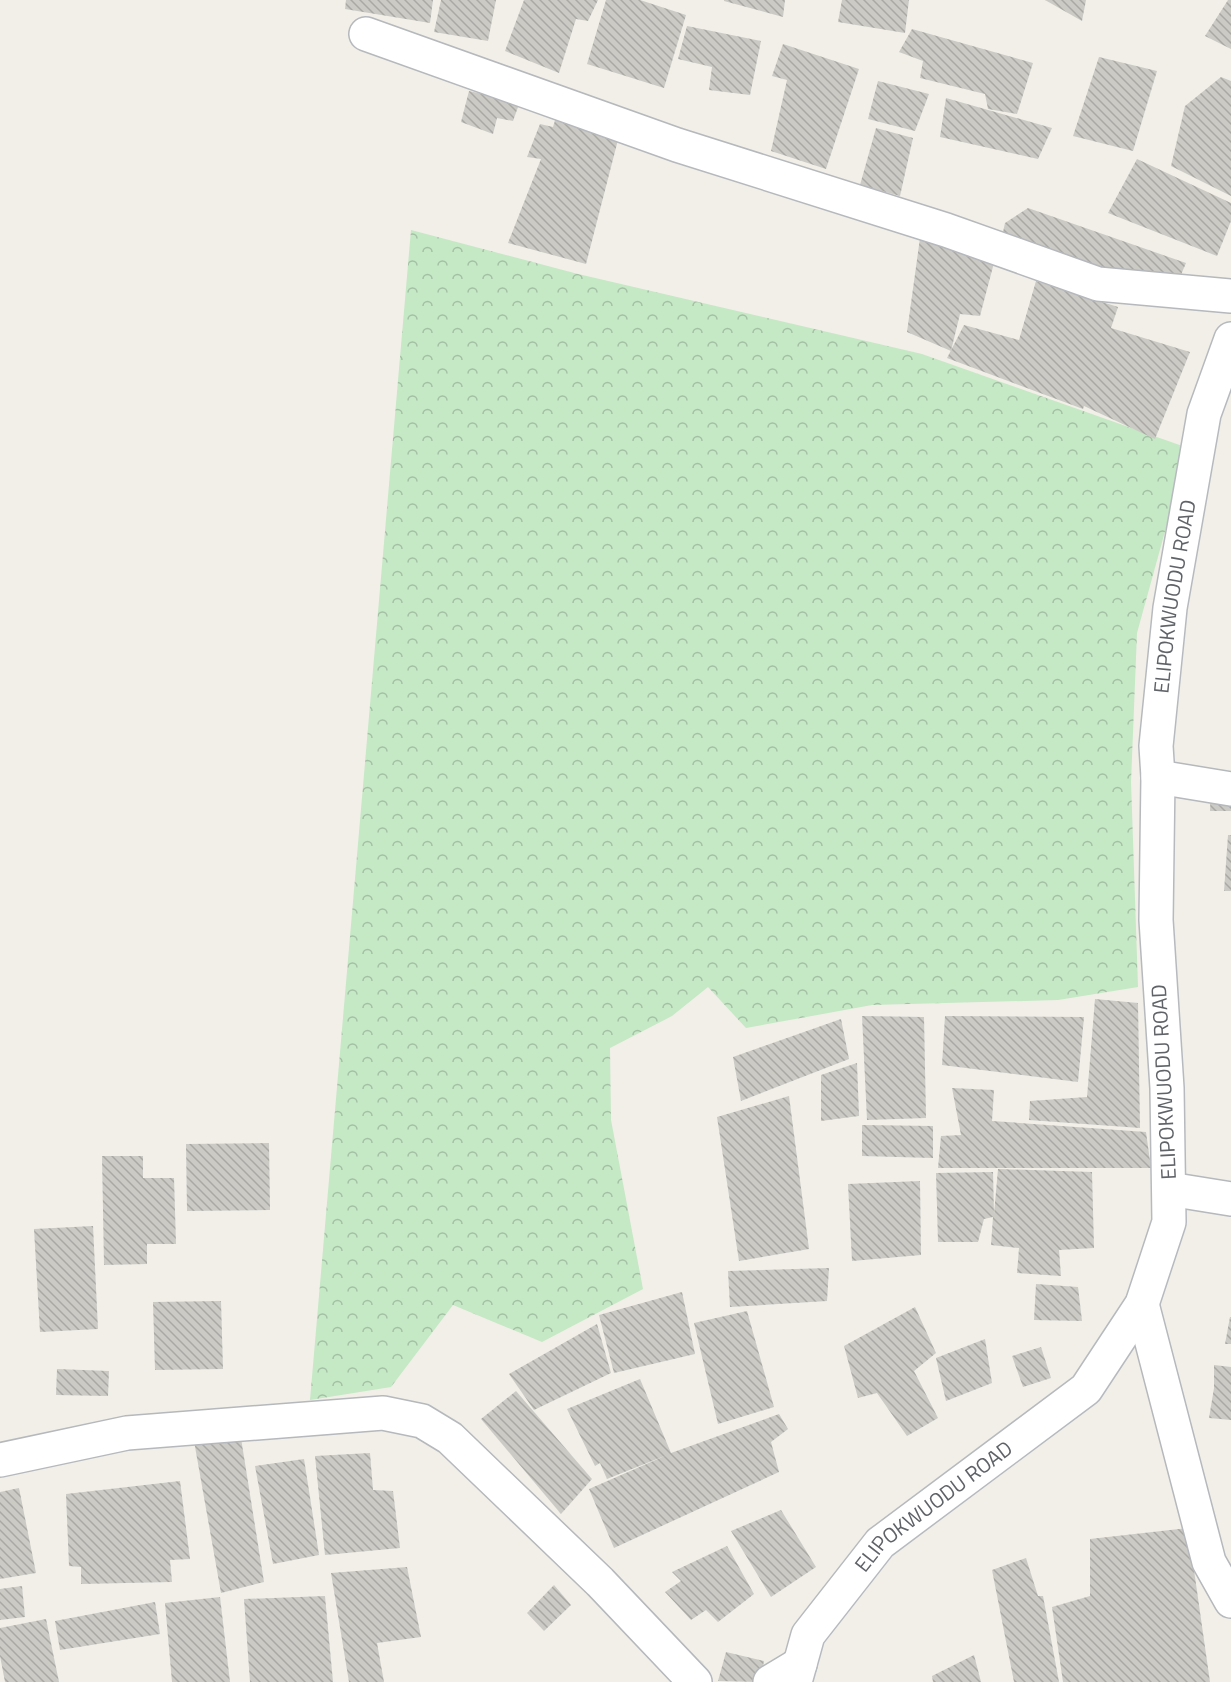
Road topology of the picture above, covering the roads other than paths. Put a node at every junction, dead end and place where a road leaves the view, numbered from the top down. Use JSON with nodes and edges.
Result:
{"nodes":[{"id":1,"x":366,"y":34,"type":"dead end"},
{"id":2,"x":1231,"y":296,"type":"edge"},
{"id":3,"x":1231,"y":339,"type":"edge"},
{"id":4,"x":1158,"y":777,"type":"junction"},
{"id":5,"x":1231,"y":789,"type":"edge"},
{"id":6,"x":1169,"y":1189,"type":"junction"},
{"id":7,"x":1231,"y":1199,"type":"edge"},
{"id":8,"x":1142,"y":1304,"type":"junction"},
{"id":9,"x":0,"y":1460,"type":"edge"},
{"id":10,"x":1231,"y":1601,"type":"edge"},
{"id":11,"x":797,"y":1673,"type":"edge"},
{"id":12,"x":695,"y":1682,"type":"edge"},
{"id":13,"x":770,"y":1682,"type":"edge"}],
"edges":[{"from":1,"to":2,"type":"street"},
{"from":3,"to":4,"type":"street","name":"ELIPOKWUODU ROAD"},
{"from":4,"to":5,"type":"street"},
{"from":4,"to":6,"type":"street","name":"ELIPOKWUODU ROAD"},
{"from":6,"to":7,"type":"street"},
{"from":6,"to":8,"type":"street","name":"ELIPOKWUODU ROAD"},
{"from":8,"to":10,"type":"street"},
{"from":8,"to":11,"type":"street","name":"ELIPOKWUODU ROAD"},
{"from":9,"to":12,"type":"street"},
{"from":11,"to":13,"type":"street"}]}
